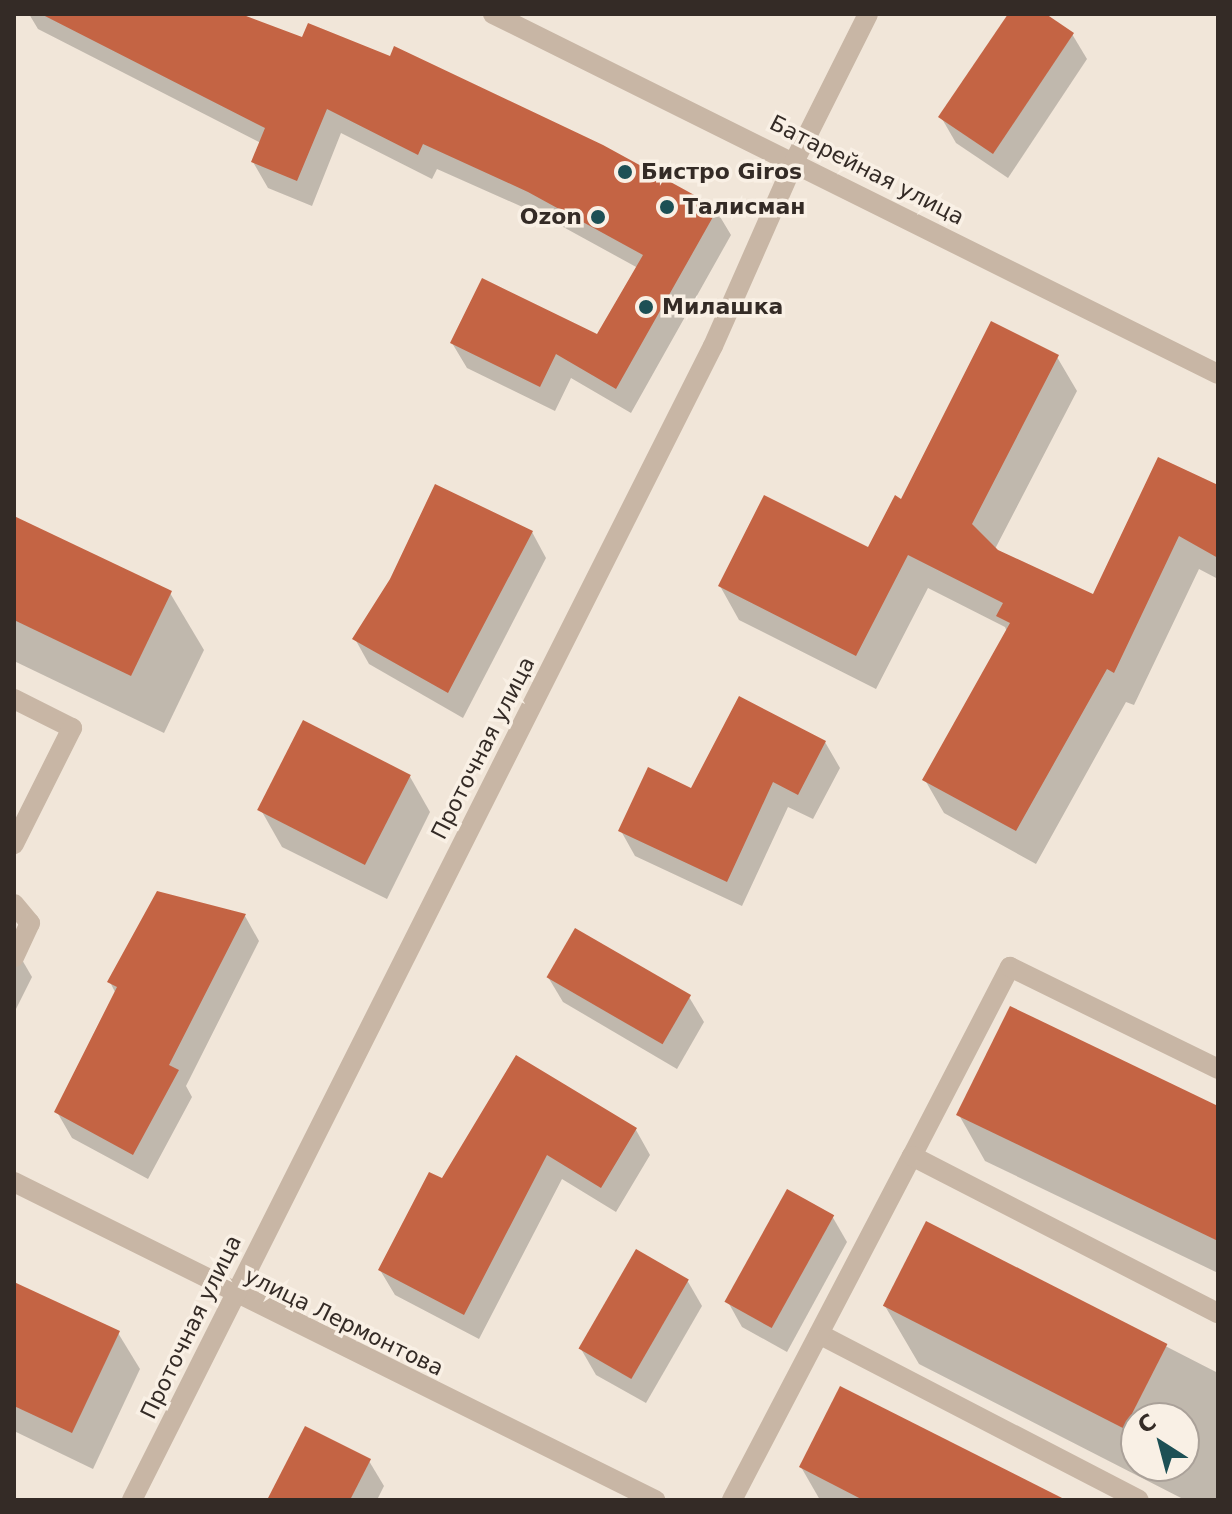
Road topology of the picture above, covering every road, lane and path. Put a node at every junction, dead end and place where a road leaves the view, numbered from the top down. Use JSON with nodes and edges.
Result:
{"nodes":[{"id":1,"x":493,"y":14,"type":"edge"},
{"id":2,"x":868,"y":14,"type":"edge"},
{"id":3,"x":795,"y":160,"type":"junction"},
{"id":4,"x":1218,"y":374,"type":"edge"},
{"id":5,"x":14,"y":699,"type":"edge"},
{"id":6,"x":14,"y":844,"type":"edge"},
{"id":7,"x":14,"y":904,"type":"edge"},
{"id":8,"x":14,"y":957,"type":"edge"},
{"id":9,"x":1218,"y":1069,"type":"edge"},
{"id":10,"x":912,"y":1156,"type":"junction"},
{"id":11,"x":14,"y":1182,"type":"edge"},
{"id":12,"x":233,"y":1294,"type":"junction"},
{"id":13,"x":1218,"y":1313,"type":"edge"},
{"id":14,"x":819,"y":1334,"type":"junction"},
{"id":15,"x":132,"y":1500,"type":"edge"},
{"id":16,"x":655,"y":1500,"type":"edge"},
{"id":17,"x":732,"y":1500,"type":"edge"},
{"id":18,"x":1139,"y":1500,"type":"edge"}],
"edges":[{"from":1,"to":3,"type":"street","name":"Батарейная улица"},
{"from":2,"to":3,"type":"street","name":"Проточная улица"},
{"from":3,"to":4,"type":"street","name":"Батарейная улица"},
{"from":3,"to":12,"type":"street","name":"Проточная улица"},
{"from":5,"to":6,"type":"street"},
{"from":7,"to":8,"type":"street"},
{"from":9,"to":10,"type":"street"},
{"from":10,"to":13,"type":"street"},
{"from":10,"to":14,"type":"street"},
{"from":11,"to":12,"type":"street","name":"улица Лермонтова"},
{"from":12,"to":15,"type":"street","name":"Проточная улица"},
{"from":12,"to":16,"type":"street","name":"улица Лермонтова"},
{"from":14,"to":17,"type":"street"},
{"from":14,"to":18,"type":"street"}]}
